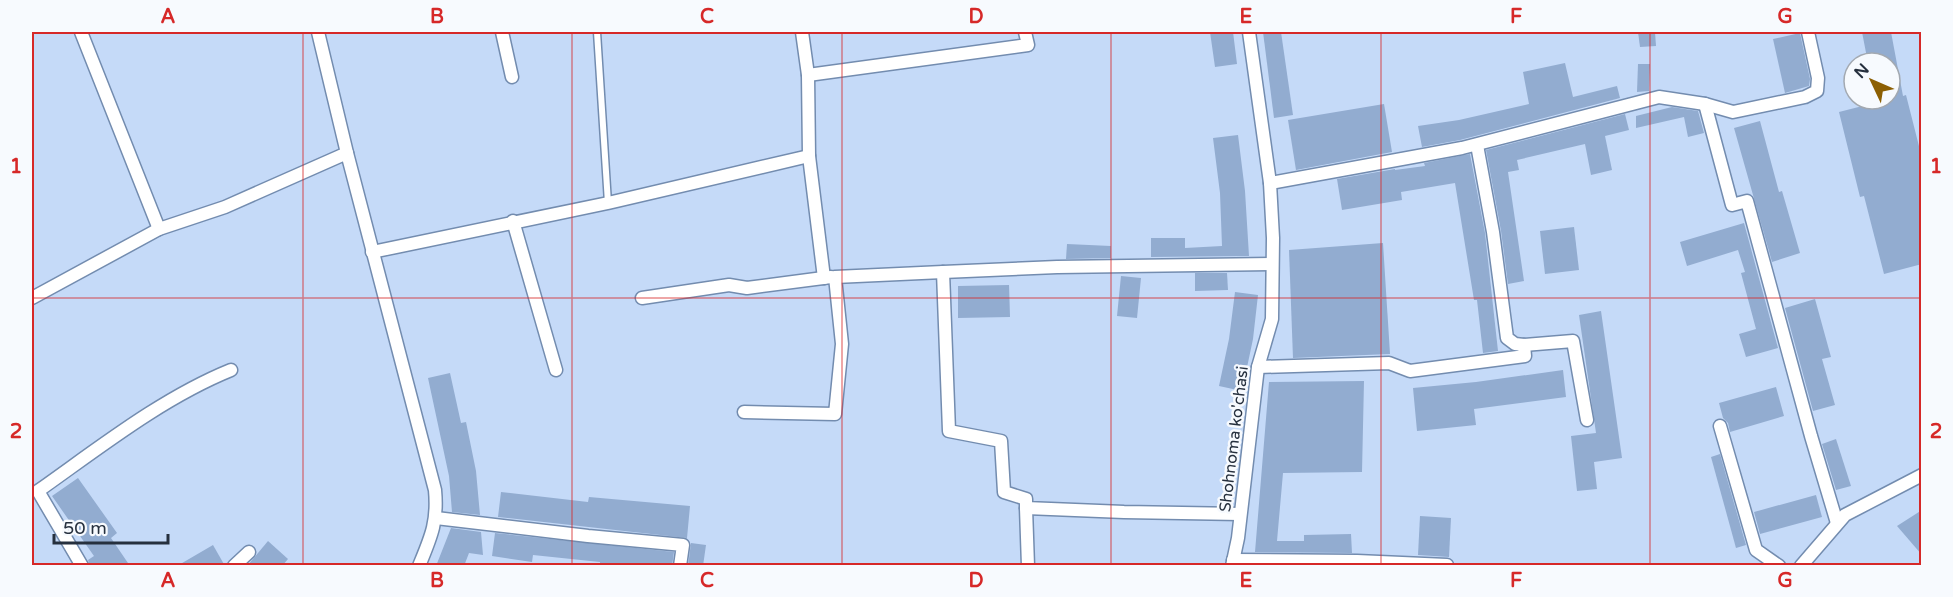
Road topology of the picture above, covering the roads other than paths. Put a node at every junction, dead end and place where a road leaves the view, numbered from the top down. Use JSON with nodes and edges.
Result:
{"nodes":[{"id":1,"x":81,"y":32,"type":"edge"},
{"id":2,"x":318,"y":32,"type":"edge"},
{"id":3,"x":502,"y":32,"type":"edge"},
{"id":4,"x":597,"y":32,"type":"edge"},
{"id":5,"x":802,"y":32,"type":"edge"},
{"id":6,"x":1025,"y":32,"type":"edge"},
{"id":7,"x":1249,"y":32,"type":"edge"},
{"id":8,"x":1808,"y":32,"type":"edge"},
{"id":9,"x":808,"y":75,"type":"junction"},
{"id":10,"x":512,"y":77,"type":"dead end"},
{"id":11,"x":1705,"y":104,"type":"junction"},
{"id":12,"x":1477,"y":145,"type":"junction"},
{"id":13,"x":347,"y":153,"type":"junction"},
{"id":14,"x":810,"y":156,"type":"junction"},
{"id":15,"x":1270,"y":183,"type":"junction"},
{"id":16,"x":608,"y":203,"type":"junction"},
{"id":17,"x":513,"y":221,"type":"junction"},
{"id":18,"x":159,"y":230,"type":"junction"},
{"id":19,"x":372,"y":252,"type":"junction"},
{"id":20,"x":1271,"y":264,"type":"junction"},
{"id":21,"x":943,"y":272,"type":"junction"},
{"id":22,"x":830,"y":277,"type":"junction"},
{"id":23,"x":32,"y":298,"type":"edge"},
{"id":24,"x":642,"y":298,"type":"dead end"},
{"id":25,"x":1524,"y":345,"type":"junction"},
{"id":26,"x":1258,"y":367,"type":"junction"},
{"id":27,"x":231,"y":370,"type":"dead end"},
{"id":28,"x":556,"y":370,"type":"dead end"},
{"id":29,"x":744,"y":412,"type":"dead end"},
{"id":30,"x":1587,"y":420,"type":"dead end"},
{"id":31,"x":1720,"y":426,"type":"dead end"},
{"id":32,"x":1922,"y":475,"type":"edge"},
{"id":33,"x":1026,"y":508,"type":"junction"},
{"id":34,"x":1240,"y":514,"type":"junction"},
{"id":35,"x":436,"y":518,"type":"junction"},
{"id":36,"x":1837,"y":523,"type":"junction"},
{"id":37,"x":249,"y":552,"type":"dead end"},
{"id":38,"x":1233,"y":563,"type":"edge"},
{"id":39,"x":82,"y":566,"type":"edge"},
{"id":40,"x":234,"y":566,"type":"edge"},
{"id":41,"x":419,"y":566,"type":"edge"},
{"id":42,"x":680,"y":566,"type":"edge"},
{"id":43,"x":1029,"y":566,"type":"edge"},
{"id":44,"x":1448,"y":566,"type":"edge"},
{"id":45,"x":1779,"y":566,"type":"edge"},
{"id":46,"x":1802,"y":566,"type":"edge"}],
"edges":[{"from":1,"to":18,"type":"street"},
{"from":2,"to":13,"type":"street"},
{"from":3,"to":10,"type":"street"},
{"from":4,"to":16,"type":"lane"},
{"from":5,"to":9,"type":"street"},
{"from":6,"to":9,"type":"street"},
{"from":7,"to":15,"type":"street","name":"Shohnoma ko'chasi"},
{"from":8,"to":11,"type":"street"},
{"from":9,"to":14,"type":"street"},
{"from":11,"to":12,"type":"street"},
{"from":11,"to":36,"type":"street"},
{"from":12,"to":15,"type":"street"},
{"from":12,"to":25,"type":"street"},
{"from":13,"to":18,"type":"street"},
{"from":13,"to":19,"type":"street"},
{"from":14,"to":16,"type":"street"},
{"from":14,"to":22,"type":"street"},
{"from":15,"to":20,"type":"street","name":"Shohnoma ko'chasi"},
{"from":16,"to":17,"type":"street"},
{"from":17,"to":19,"type":"street"},
{"from":17,"to":28,"type":"street"},
{"from":18,"to":23,"type":"street"},
{"from":19,"to":35,"type":"street"},
{"from":20,"to":21,"type":"street"},
{"from":20,"to":26,"type":"street","name":"Shohnoma ko'chasi"},
{"from":21,"to":22,"type":"street"},
{"from":21,"to":33,"type":"street"},
{"from":22,"to":24,"type":"street"},
{"from":22,"to":29,"type":"street"},
{"from":25,"to":26,"type":"street"},
{"from":25,"to":30,"type":"street"},
{"from":26,"to":34,"type":"street","name":"Shohnoma ko'chasi"},
{"from":27,"to":39,"type":"street"},
{"from":31,"to":45,"type":"street"},
{"from":32,"to":36,"type":"street"},
{"from":33,"to":34,"type":"street"},
{"from":33,"to":43,"type":"street"},
{"from":34,"to":38,"type":"street","name":"Shohnoma ko'chasi"},
{"from":35,"to":41,"type":"street"},
{"from":35,"to":42,"type":"street"},
{"from":36,"to":46,"type":"street"},
{"from":37,"to":40,"type":"street"},
{"from":38,"to":44,"type":"street"}]}
